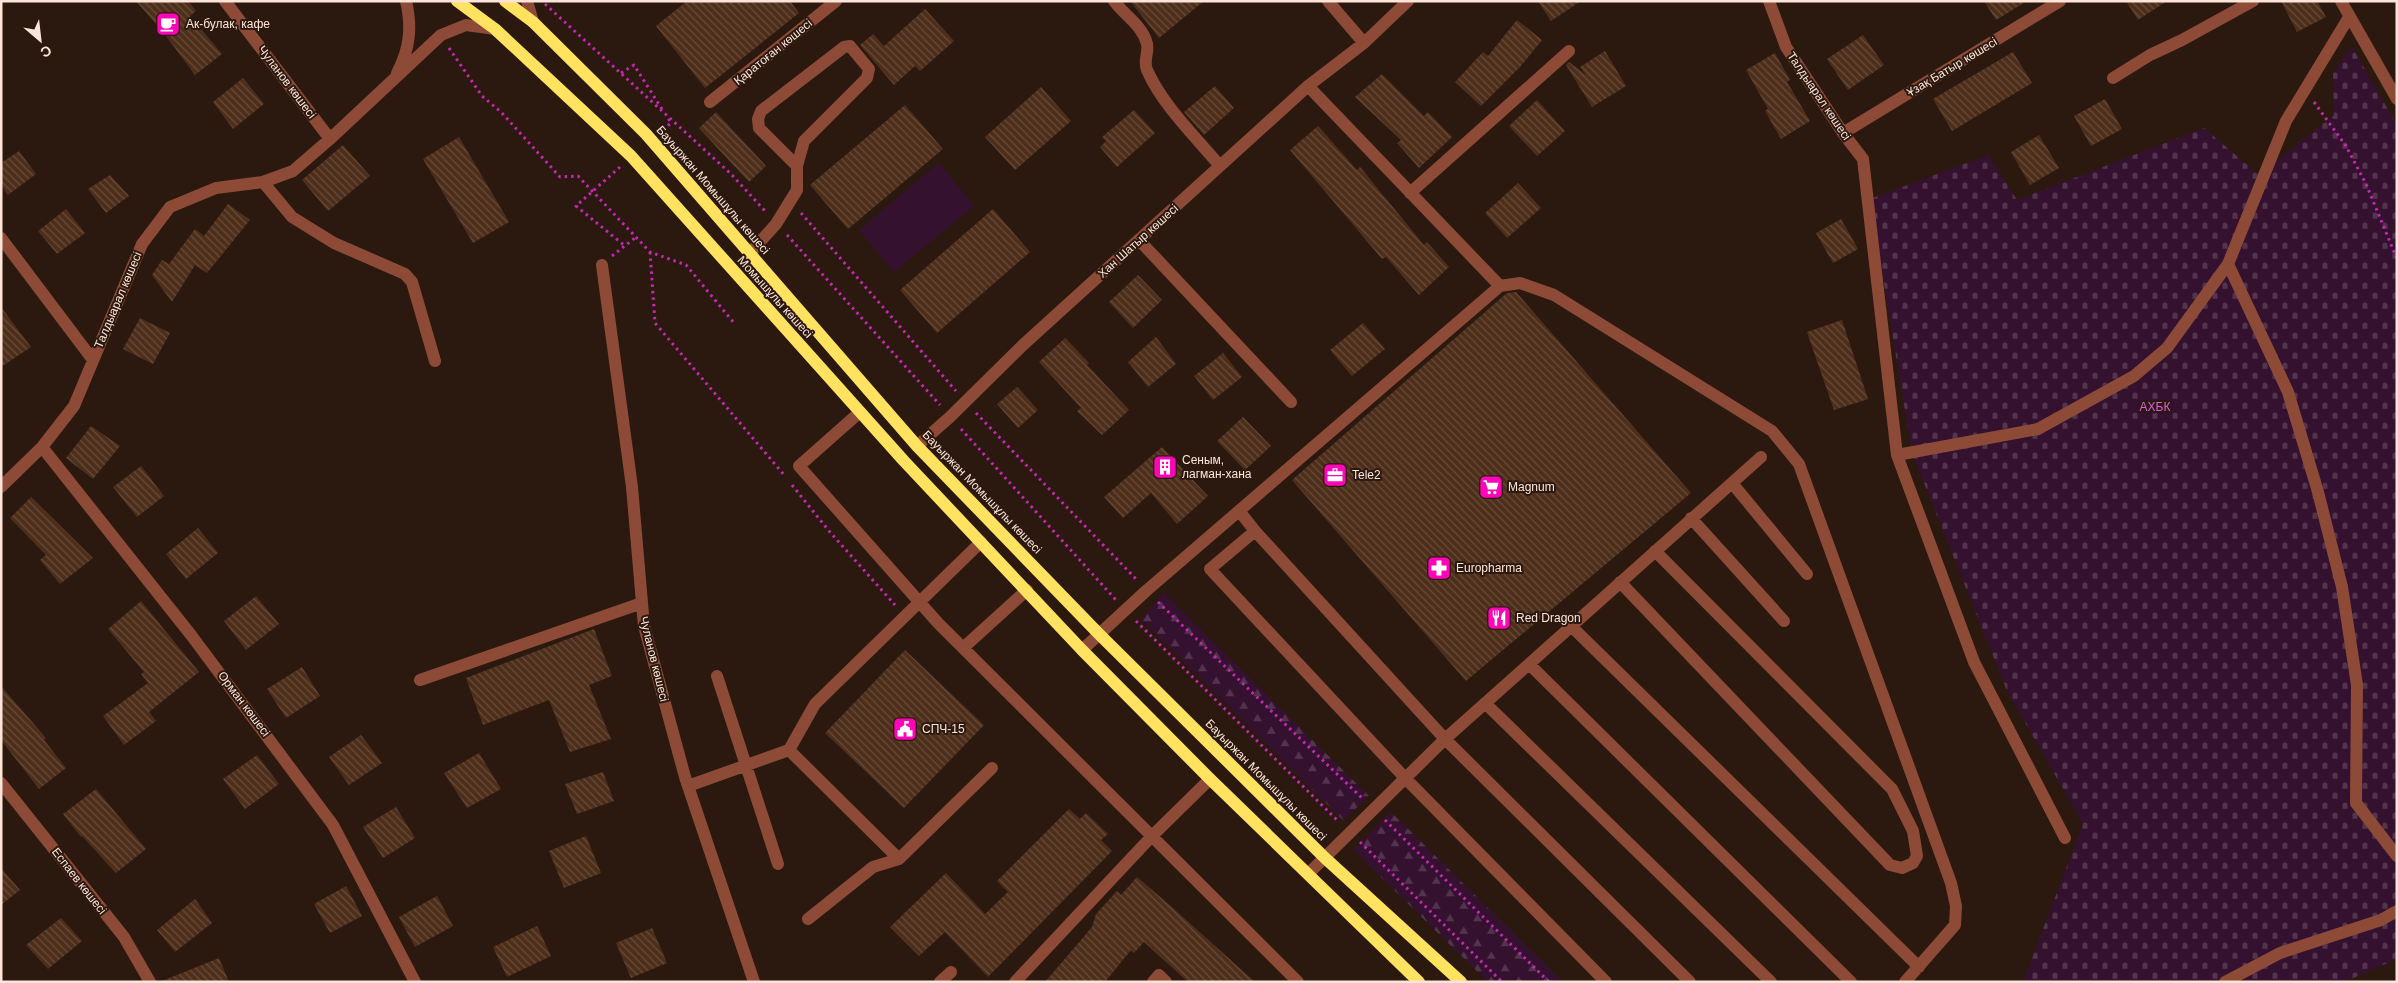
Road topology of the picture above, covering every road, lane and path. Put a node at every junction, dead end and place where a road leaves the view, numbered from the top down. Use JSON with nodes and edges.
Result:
{"nodes":[{"id":1,"x":225,"y":1,"type":"edge"},
{"id":2,"x":406,"y":1,"type":"edge"},
{"id":3,"x":457,"y":1,"type":"edge"},
{"id":4,"x":505,"y":1,"type":"edge"},
{"id":5,"x":527,"y":1,"type":"edge"},
{"id":6,"x":543,"y":1,"type":"edge"},
{"id":7,"x":836,"y":1,"type":"edge"},
{"id":8,"x":1114,"y":1,"type":"edge"},
{"id":9,"x":1328,"y":1,"type":"edge"},
{"id":10,"x":1408,"y":1,"type":"edge"},
{"id":11,"x":1770,"y":1,"type":"edge"},
{"id":12,"x":2060,"y":1,"type":"edge"},
{"id":13,"x":2253,"y":1,"type":"edge"},
{"id":14,"x":2341,"y":1,"type":"edge"},
{"id":15,"x":2349,"y":17,"type":"junction"},
{"id":16,"x":533,"y":22,"type":"junction"},
{"id":17,"x":495,"y":29,"type":"junction"},
{"id":18,"x":445,"y":41,"type":"dead end"},
{"id":19,"x":1364,"y":43,"type":"junction"},
{"id":20,"x":1569,"y":51,"type":"dead end"},
{"id":21,"x":621,"y":73,"type":"junction"},
{"id":22,"x":2113,"y":78,"type":"dead end"},
{"id":23,"x":394,"y":79,"type":"junction"},
{"id":24,"x":1308,"y":86,"type":"junction"},
{"id":25,"x":2305,"y":90,"type":"junction"},
{"id":26,"x":2397,"y":99,"type":"edge"},
{"id":27,"x":710,"y":102,"type":"dead end"},
{"id":28,"x":671,"y":123,"type":"dead end"},
{"id":29,"x":1843,"y":132,"type":"junction"},
{"id":30,"x":330,"y":140,"type":"junction"},
{"id":31,"x":797,"y":166,"type":"junction"},
{"id":32,"x":1220,"y":166,"type":"junction"},
{"id":33,"x":263,"y":182,"type":"junction"},
{"id":34,"x":1410,"y":193,"type":"junction"},
{"id":35,"x":576,"y":206,"type":"dead end"},
{"id":36,"x":799,"y":211,"type":"dead end"},
{"id":37,"x":776,"y":224,"type":"junction"},
{"id":38,"x":636,"y":237,"type":"junction"},
{"id":39,"x":1,"y":238,"type":"edge"},
{"id":40,"x":1139,"y":240,"type":"junction"},
{"id":41,"x":625,"y":246,"type":"junction"},
{"id":42,"x":750,"y":253,"type":"junction"},
{"id":43,"x":2397,"y":259,"type":"edge"},
{"id":44,"x":2228,"y":264,"type":"junction"},
{"id":45,"x":602,"y":265,"type":"joint"},
{"id":46,"x":1500,"y":286,"type":"junction"},
{"id":47,"x":734,"y":323,"type":"dead end"},
{"id":48,"x":93,"y":360,"type":"junction"},
{"id":49,"x":435,"y":361,"type":"dead end"},
{"id":50,"x":965,"y":402,"type":"junction"},
{"id":51,"x":1291,"y":402,"type":"dead end"},
{"id":52,"x":860,"y":412,"type":"junction"},
{"id":53,"x":950,"y":417,"type":"junction"},
{"id":54,"x":917,"y":446,"type":"junction"},
{"id":55,"x":42,"y":447,"type":"junction"},
{"id":56,"x":1897,"y":455,"type":"junction"},
{"id":57,"x":1761,"y":456,"type":"dead end"},
{"id":58,"x":1732,"y":483,"type":"junction"},
{"id":59,"x":1,"y":487,"type":"edge"},
{"id":60,"x":1240,"y":512,"type":"junction"},
{"id":61,"x":1691,"y":518,"type":"junction"},
{"id":62,"x":1255,"y":531,"type":"junction"},
{"id":63,"x":981,"y":542,"type":"junction"},
{"id":64,"x":1656,"y":550,"type":"junction"},
{"id":65,"x":1194,"y":551,"type":"junction"},
{"id":66,"x":1210,"y":568,"type":"junction"},
{"id":67,"x":1807,"y":574,"type":"dead end"},
{"id":68,"x":1620,"y":582,"type":"junction"},
{"id":69,"x":1027,"y":590,"type":"junction"},
{"id":70,"x":1146,"y":591,"type":"junction"},
{"id":71,"x":920,"y":602,"type":"junction"},
{"id":72,"x":642,"y":603,"type":"junction"},
{"id":73,"x":1125,"y":611,"type":"junction"},
{"id":74,"x":1784,"y":621,"type":"dead end"},
{"id":75,"x":1572,"y":626,"type":"junction"},
{"id":76,"x":1099,"y":634,"type":"junction"},
{"id":77,"x":963,"y":648,"type":"junction"},
{"id":78,"x":1082,"y":650,"type":"junction"},
{"id":79,"x":1529,"y":664,"type":"junction"},
{"id":80,"x":717,"y":676,"type":"dead end"},
{"id":81,"x":420,"y":680,"type":"dead end"},
{"id":82,"x":1486,"y":703,"type":"junction"},
{"id":83,"x":1445,"y":739,"type":"junction"},
{"id":84,"x":790,"y":750,"type":"junction"},
{"id":85,"x":746,"y":766,"type":"junction"},
{"id":86,"x":992,"y":768,"type":"dead end"},
{"id":87,"x":1210,"y":779,"type":"junction"},
{"id":88,"x":1406,"y":779,"type":"junction"},
{"id":89,"x":1,"y":783,"type":"edge"},
{"id":90,"x":688,"y":786,"type":"junction"},
{"id":91,"x":1374,"y":810,"type":"junction"},
{"id":92,"x":1351,"y":834,"type":"junction"},
{"id":93,"x":1152,"y":836,"type":"junction"},
{"id":94,"x":2065,"y":838,"type":"dead end"},
{"id":95,"x":2397,"y":856,"type":"edge"},
{"id":96,"x":1325,"y":858,"type":"junction"},
{"id":97,"x":899,"y":859,"type":"junction"},
{"id":98,"x":778,"y":864,"type":"dead end"},
{"id":99,"x":1309,"y":873,"type":"junction"},
{"id":100,"x":2397,"y":912,"type":"edge"},
{"id":101,"x":808,"y":919,"type":"dead end"},
{"id":102,"x":1919,"y":967,"type":"junction"},
{"id":103,"x":951,"y":972,"type":"dead end"},
{"id":104,"x":1294,"y":980,"type":"edge"},
{"id":105,"x":150,"y":982,"type":"edge"},
{"id":106,"x":415,"y":982,"type":"edge"},
{"id":107,"x":754,"y":982,"type":"edge"},
{"id":108,"x":940,"y":982,"type":"edge"},
{"id":109,"x":1016,"y":982,"type":"edge"},
{"id":110,"x":1153,"y":982,"type":"edge"},
{"id":111,"x":1166,"y":982,"type":"edge"},
{"id":112,"x":1419,"y":982,"type":"edge"},
{"id":113,"x":1461,"y":982,"type":"edge"},
{"id":114,"x":1502,"y":982,"type":"edge"},
{"id":115,"x":1549,"y":982,"type":"edge"},
{"id":116,"x":1606,"y":982,"type":"edge"},
{"id":117,"x":1690,"y":982,"type":"edge"},
{"id":118,"x":1771,"y":982,"type":"edge"},
{"id":119,"x":1851,"y":982,"type":"edge"},
{"id":120,"x":1905,"y":982,"type":"edge"},
{"id":121,"x":2226,"y":982,"type":"edge"}],
"edges":[{"from":1,"to":30,"type":"street","name":"Чуланов көшесі"},
{"from":2,"to":23,"type":"street"},
{"from":3,"to":17,"type":"main road","name":"Момышұлы көшесі"},
{"from":4,"to":16,"type":"main road","name":"Бауыржан Момышұлы көшесі"},
{"from":5,"to":16,"type":"street"},
{"from":6,"to":21,"type":"path"},
{"from":7,"to":27,"type":"street","name":"Қаратоған көшесі"},
{"from":8,"to":32,"type":"street"},
{"from":9,"to":19,"type":"street"},
{"from":10,"to":19,"type":"street","name":"Хан Шатыр көшесі"},
{"from":11,"to":29,"type":"street","name":"Талдыарал көшесі"},
{"from":12,"to":29,"type":"street","name":"Ұзақ Батыр көшесі"},
{"from":13,"to":22,"type":"street"},
{"from":14,"to":15,"type":"street"},
{"from":15,"to":25,"type":"street"},
{"from":15,"to":26,"type":"street"},
{"from":16,"to":42,"type":"main road","name":"Бауыржан Момышұлы көшесі"},
{"from":17,"to":23,"type":"street","name":"Талдыарал көшесі"},
{"from":17,"to":52,"type":"main road","name":"Момышұлы көшесі"},
{"from":18,"to":38,"type":"path"},
{"from":19,"to":24,"type":"street","name":"Хан Шатыр көшесі"},
{"from":20,"to":34,"type":"street"},
{"from":21,"to":28,"type":"path"},
{"from":21,"to":37,"type":"path"},
{"from":23,"to":30,"type":"street","name":"Талдыарал көшесі"},
{"from":24,"to":32,"type":"street","name":"Хан Шатыр көшесі"},
{"from":24,"to":34,"type":"street"},
{"from":25,"to":43,"type":"path"},
{"from":25,"to":44,"type":"street"},
{"from":29,"to":56,"type":"street","name":"Талдыарал көшесі"},
{"from":30,"to":33,"type":"street","name":"Талдыарал көшесі"},
{"from":31,"to":31,"type":"street"},
{"from":31,"to":37,"type":"street"},
{"from":32,"to":40,"type":"street","name":"Хан Шатыр көшесі"},
{"from":33,"to":48,"type":"street","name":"Талдыарал көшесі"},
{"from":33,"to":49,"type":"street"},
{"from":34,"to":46,"type":"street"},
{"from":35,"to":41,"type":"path"},
{"from":36,"to":50,"type":"path"},
{"from":37,"to":42,"type":"street"},
{"from":37,"to":53,"type":"path"},
{"from":38,"to":41,"type":"path"},
{"from":38,"to":47,"type":"path"},
{"from":39,"to":48,"type":"street"},
{"from":40,"to":50,"type":"street","name":"Хан Шатыр көшесі"},
{"from":40,"to":51,"type":"street"},
{"from":41,"to":45,"type":"path"},
{"from":42,"to":54,"type":"main road","name":"Бауыржан Момышұлы көшесі"},
{"from":44,"to":56,"type":"street"},
{"from":44,"to":95,"type":"street"},
{"from":45,"to":72,"type":"street","name":"Чуланов көшесі"},
{"from":46,"to":60,"type":"street"},
{"from":46,"to":102,"type":"street"},
{"from":48,"to":55,"type":"street","name":"Талдыарал көшесі"},
{"from":50,"to":53,"type":"street","name":"Хан Шатыр көшесі"},
{"from":50,"to":70,"type":"path"},
{"from":52,"to":63,"type":"main road","name":"Момышұлы көшесі"},
{"from":52,"to":71,"type":"street"},
{"from":53,"to":54,"type":"street","name":"Хан Шатыр көшесі"},
{"from":53,"to":73,"type":"path"},
{"from":54,"to":76,"type":"main road","name":"Бауыржан Момышұлы көшесі"},
{"from":55,"to":59,"type":"street","name":"Талдыарал көшесі"},
{"from":55,"to":106,"type":"street","name":"Орман көшесі"},
{"from":56,"to":94,"type":"street"},
{"from":57,"to":58,"type":"street"},
{"from":58,"to":61,"type":"street"},
{"from":58,"to":67,"type":"street"},
{"from":60,"to":62,"type":"street"},
{"from":60,"to":65,"type":"street"},
{"from":61,"to":64,"type":"street"},
{"from":61,"to":74,"type":"street"},
{"from":62,"to":66,"type":"street"},
{"from":62,"to":83,"type":"street"},
{"from":63,"to":69,"type":"main road","name":"Момышұлы көшесі"},
{"from":63,"to":71,"type":"street"},
{"from":64,"to":68,"type":"street"},
{"from":64,"to":68,"type":"street"},
{"from":65,"to":66,"type":"street"},
{"from":65,"to":70,"type":"street"},
{"from":66,"to":88,"type":"street"},
{"from":68,"to":75,"type":"street"},
{"from":69,"to":77,"type":"street"},
{"from":69,"to":78,"type":"main road"},
{"from":70,"to":73,"type":"street"},
{"from":70,"to":91,"type":"path"},
{"from":71,"to":77,"type":"street"},
{"from":71,"to":84,"type":"street"},
{"from":72,"to":81,"type":"street"},
{"from":72,"to":90,"type":"street","name":"Чуланов көшесі"},
{"from":73,"to":76,"type":"street"},
{"from":73,"to":92,"type":"path"},
{"from":75,"to":79,"type":"street"},
{"from":75,"to":102,"type":"street"},
{"from":76,"to":78,"type":"street"},
{"from":76,"to":96,"type":"main road","name":"Бауыржан Момышұлы көшесі"},
{"from":77,"to":93,"type":"street"},
{"from":78,"to":87,"type":"main road"},
{"from":79,"to":82,"type":"street"},
{"from":79,"to":119,"type":"street"},
{"from":80,"to":85,"type":"street"},
{"from":82,"to":83,"type":"street"},
{"from":82,"to":118,"type":"street"},
{"from":83,"to":88,"type":"street"},
{"from":83,"to":117,"type":"street"},
{"from":84,"to":85,"type":"street"},
{"from":84,"to":97,"type":"street"},
{"from":85,"to":90,"type":"street"},
{"from":85,"to":98,"type":"street"},
{"from":86,"to":97,"type":"street"},
{"from":87,"to":93,"type":"street"},
{"from":87,"to":99,"type":"main road"},
{"from":88,"to":91,"type":"street"},
{"from":88,"to":116,"type":"street"},
{"from":89,"to":105,"type":"street","name":"Еспаев көшесі"},
{"from":90,"to":107,"type":"street","name":"Чуланов көшесі"},
{"from":91,"to":92,"type":"street"},
{"from":91,"to":115,"type":"path"},
{"from":92,"to":96,"type":"street"},
{"from":92,"to":114,"type":"path"},
{"from":93,"to":104,"type":"street"},
{"from":93,"to":109,"type":"street"},
{"from":96,"to":99,"type":"street"},
{"from":96,"to":113,"type":"main road","name":"Бауыржан Момышұлы көшесі"},
{"from":97,"to":101,"type":"street"},
{"from":99,"to":112,"type":"main road"},
{"from":100,"to":121,"type":"street"},
{"from":102,"to":120,"type":"street"},
{"from":103,"to":108,"type":"street"},
{"from":110,"to":111,"type":"street"}]}
